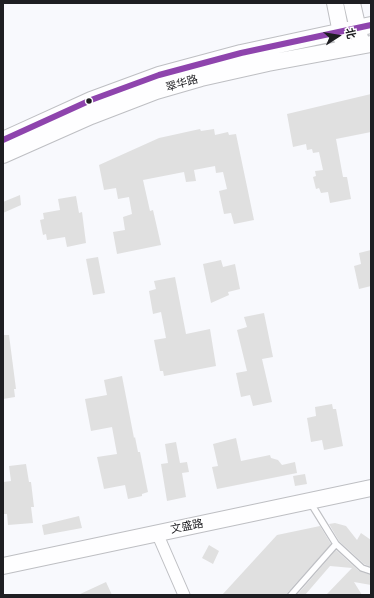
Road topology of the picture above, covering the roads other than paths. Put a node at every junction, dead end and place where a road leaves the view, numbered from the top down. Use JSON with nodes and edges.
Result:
{"nodes":[{"id":1,"x":335,"y":3,"type":"edge"},
{"id":2,"x":352,"y":3,"type":"edge"},
{"id":3,"x":364,"y":26,"type":"edge"},
{"id":4,"x":341,"y":32,"type":"junction"},
{"id":5,"x":366,"y":45,"type":"edge"},
{"id":6,"x":344,"y":49,"type":"junction"},
{"id":7,"x":3,"y":140,"type":"edge"},
{"id":8,"x":3,"y":155,"type":"edge"},
{"id":9,"x":371,"y":488,"type":"edge"},
{"id":10,"x":310,"y":502,"type":"junction"},
{"id":11,"x":157,"y":533,"type":"junction"},
{"id":12,"x":336,"y":544,"type":"junction"},
{"id":13,"x":3,"y":566,"type":"edge"},
{"id":14,"x":371,"y":570,"type":"edge"},
{"id":15,"x":184,"y":595,"type":"edge"},
{"id":16,"x":291,"y":595,"type":"edge"}],
"edges":[{"from":1,"to":4,"type":"main road"},
{"from":2,"to":3,"type":"main road"},
{"from":3,"to":4,"type":"main road","name":"翠华路"},
{"from":3,"to":5,"type":"main road"},
{"from":4,"to":6,"type":"main road"},
{"from":4,"to":7,"type":"main road","name":"翠华路"},
{"from":5,"to":6,"type":"main road","name":"翠华路"},
{"from":6,"to":8,"type":"main road","name":"翠华路"},
{"from":9,"to":10,"type":"main road","name":"文盛路"},
{"from":10,"to":11,"type":"main road","name":"文盛路"},
{"from":10,"to":12,"type":"lane"},
{"from":11,"to":13,"type":"main road","name":"文盛路"},
{"from":11,"to":15,"type":"street"},
{"from":12,"to":14,"type":"lane"},
{"from":12,"to":16,"type":"lane"}]}
